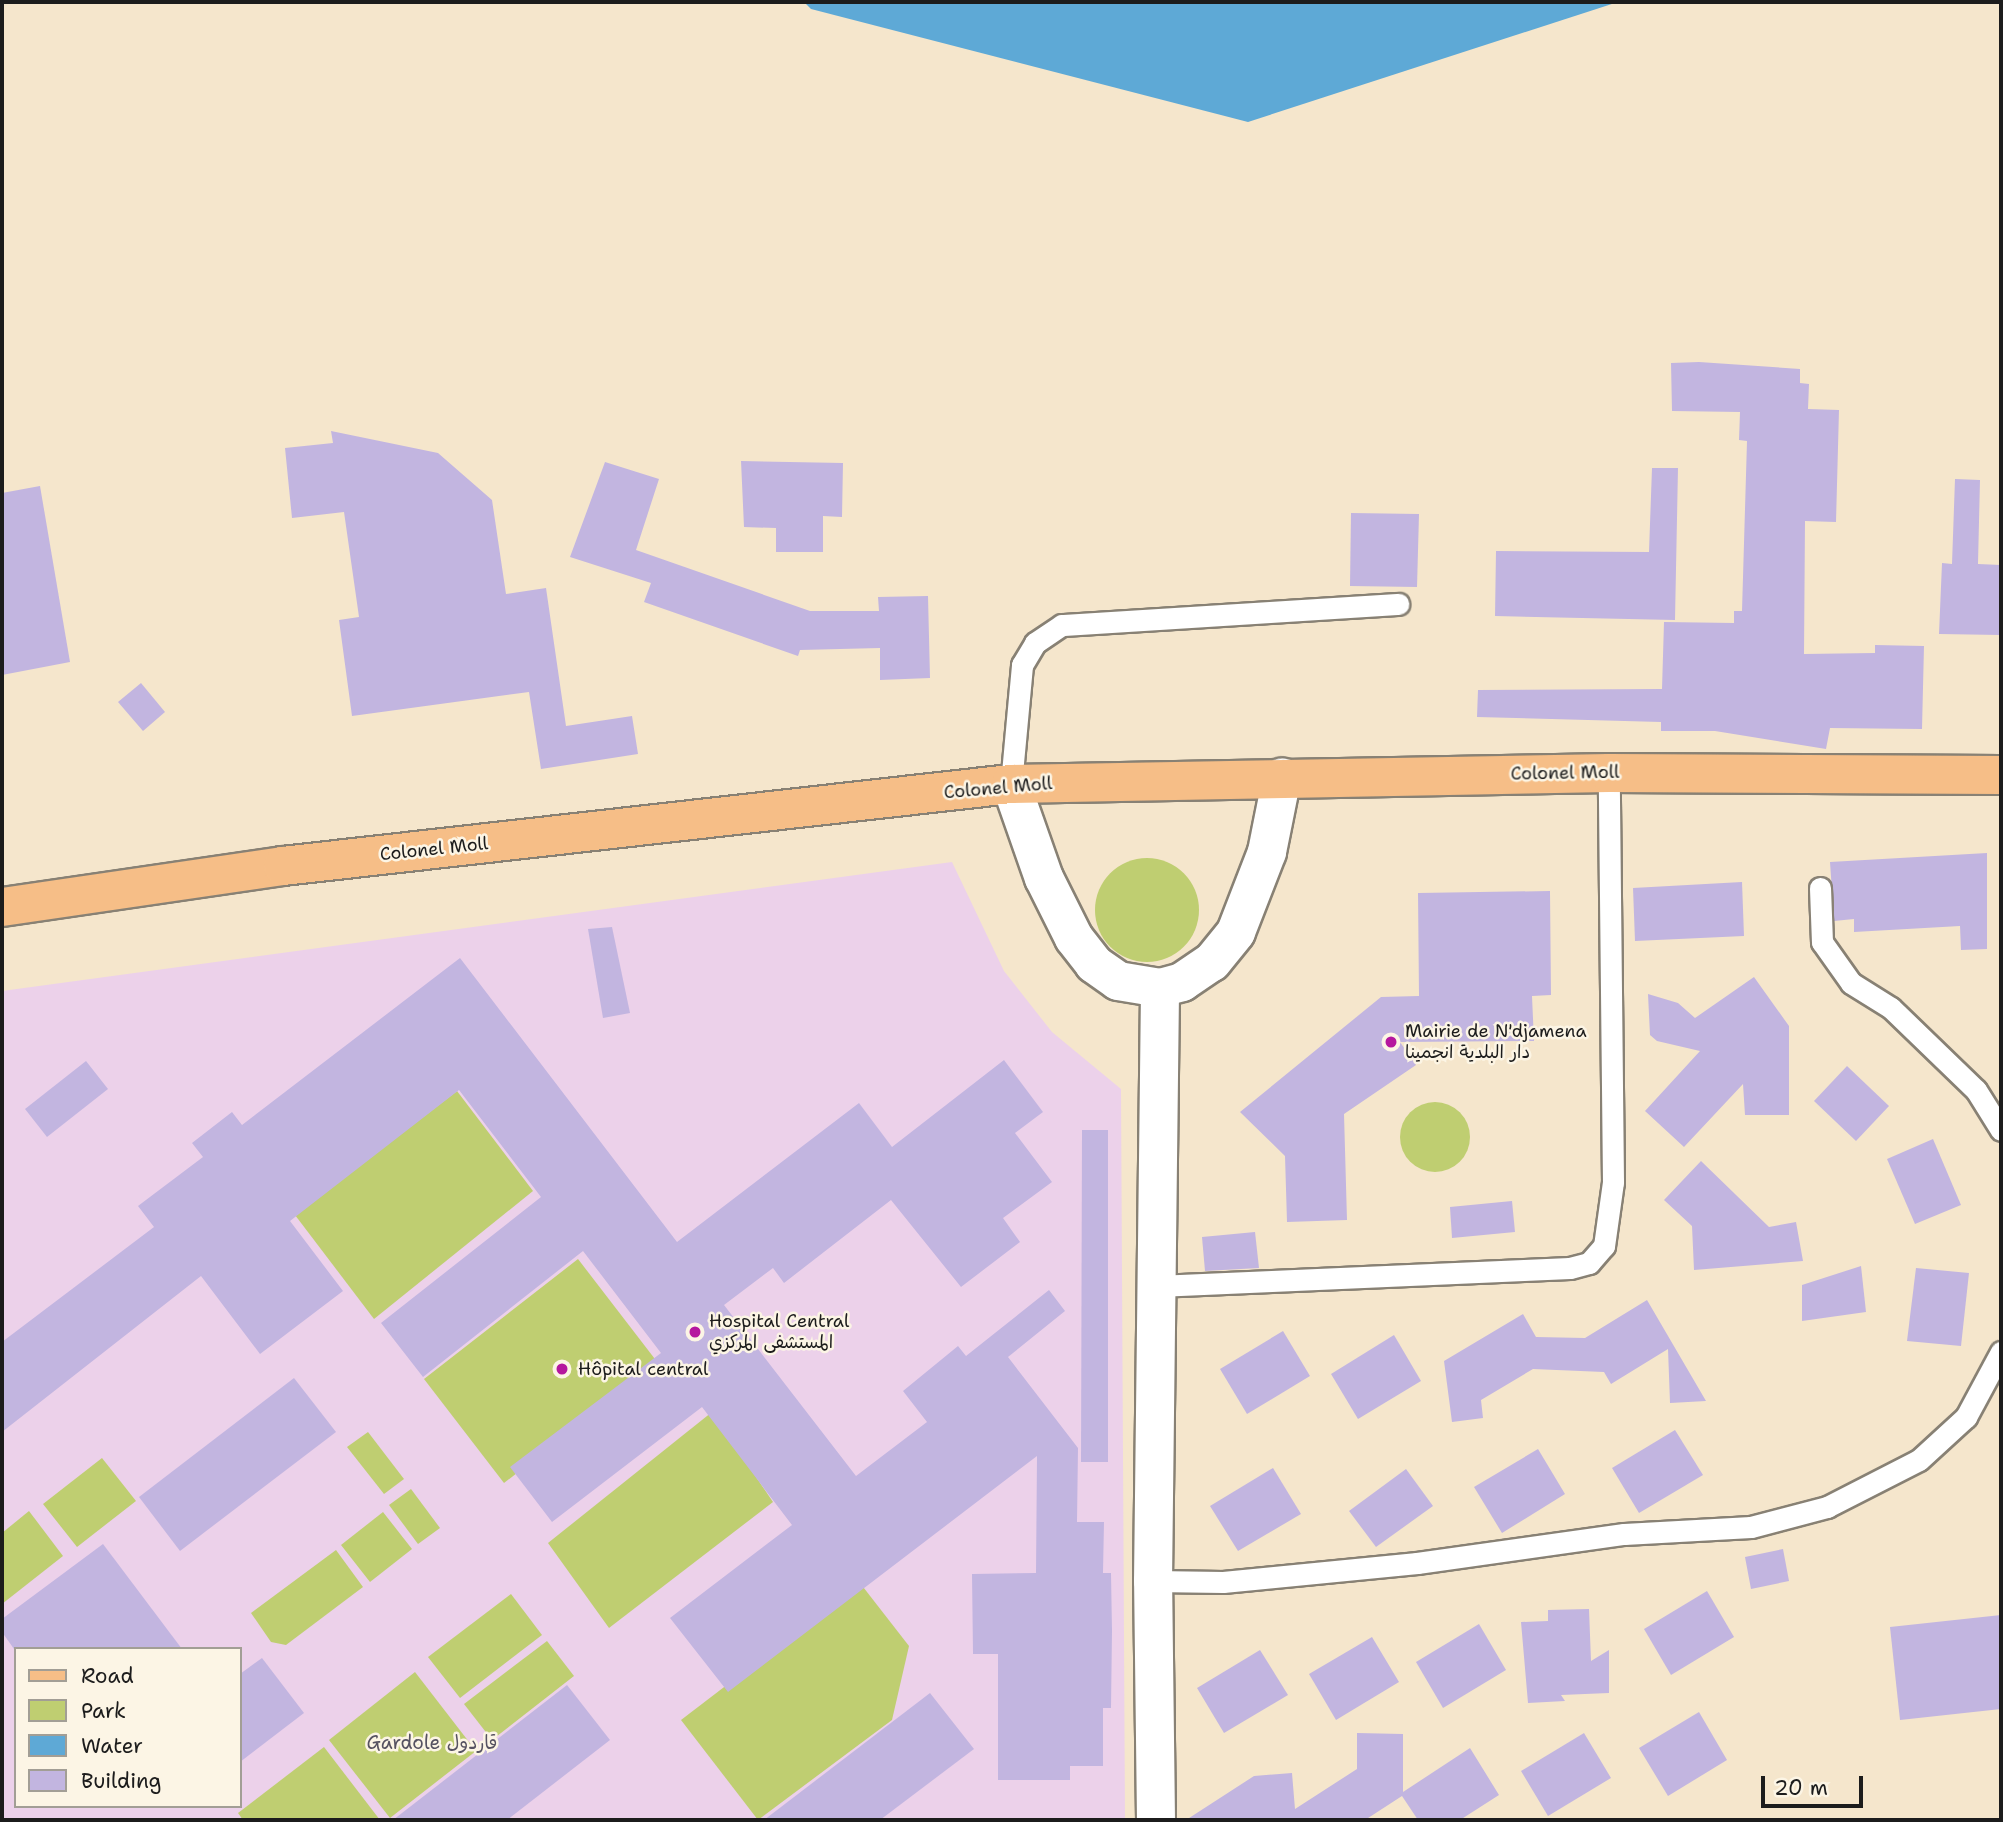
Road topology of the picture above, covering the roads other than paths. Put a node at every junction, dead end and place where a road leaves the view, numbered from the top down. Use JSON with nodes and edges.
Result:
{"nodes":[{"id":1,"x":1398,"y":604,"type":"dead end"},
{"id":2,"x":1609,"y":773,"type":"junction"},
{"id":3,"x":2001,"y":775,"type":"edge"},
{"id":4,"x":1282,"y":776,"type":"junction"},
{"id":5,"x":1011,"y":784,"type":"junction"},
{"id":6,"x":1820,"y":888,"type":"dead end"},
{"id":7,"x":2,"y":907,"type":"edge"},
{"id":8,"x":1160,"y":988,"type":"junction"},
{"id":9,"x":2001,"y":1130,"type":"edge"},
{"id":10,"x":1157,"y":1286,"type":"junction"},
{"id":11,"x":2001,"y":1352,"type":"edge"},
{"id":12,"x":1153,"y":1581,"type":"junction"},
{"id":13,"x":1156,"y":1820,"type":"edge"}],
"edges":[{"from":1,"to":5,"type":"lane"},
{"from":2,"to":3,"type":"main road","name":"Colonel Moll"},
{"from":2,"to":4,"type":"main road","name":"Colonel Moll"},
{"from":2,"to":10,"type":"lane"},
{"from":4,"to":5,"type":"main road","name":"Colonel Moll"},
{"from":4,"to":8,"type":"street"},
{"from":5,"to":7,"type":"main road","name":"Colonel Moll"},
{"from":5,"to":8,"type":"street"},
{"from":6,"to":9,"type":"lane"},
{"from":8,"to":10,"type":"street"},
{"from":10,"to":12,"type":"street"},
{"from":11,"to":12,"type":"lane"},
{"from":12,"to":13,"type":"street"}]}
